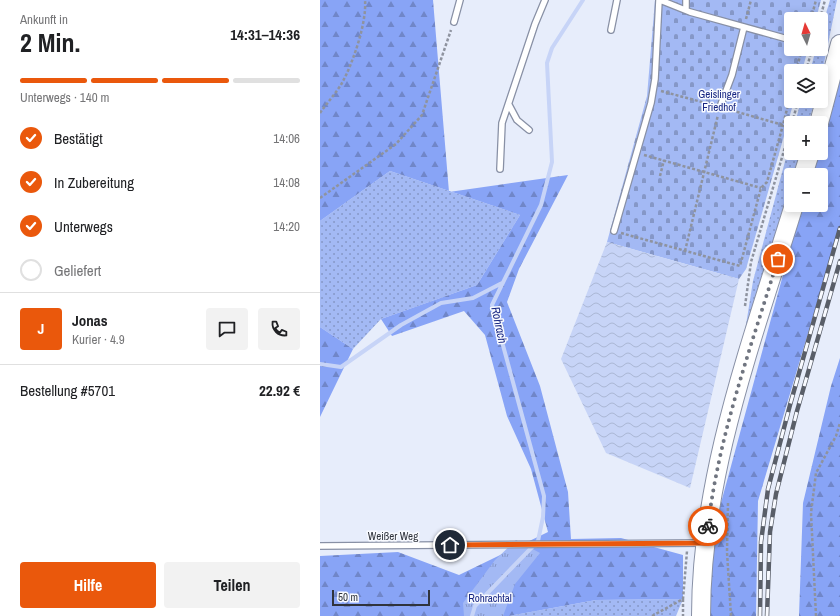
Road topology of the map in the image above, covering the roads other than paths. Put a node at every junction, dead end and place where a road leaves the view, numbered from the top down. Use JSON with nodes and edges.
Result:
{"nodes":[{"id":1,"x":460,"y":0,"type":"edge"},
{"id":2,"x":545,"y":0,"type":"edge"},
{"id":3,"x":617,"y":0,"type":"edge"},
{"id":4,"x":660,"y":0,"type":"edge"},
{"id":5,"x":686,"y":0,"type":"edge"},
{"id":6,"x":686,"y":10,"type":"junction"},
{"id":7,"x":454,"y":22,"type":"road end"},
{"id":8,"x":744,"y":27,"type":"junction"},
{"id":9,"x":611,"y":30,"type":"dead end"},
{"id":10,"x":784,"y":38,"type":"edge"},
{"id":11,"x":840,"y":44,"type":"edge"},
{"id":12,"x":509,"y":105,"type":"junction"},
{"id":13,"x":720,"y":107,"type":"road end"},
{"id":14,"x":821,"y":116,"type":"edge"},
{"id":15,"x":529,"y":130,"type":"dead end"},
{"id":16,"x":500,"y":169,"type":"dead end"},
{"id":17,"x":792,"y":212,"type":"edge"},
{"id":18,"x":614,"y":231,"type":"road end"},
{"id":19,"x":706,"y":543,"type":"junction"},
{"id":20,"x":320,"y":546,"type":"edge"},
{"id":21,"x":701,"y":616,"type":"edge"}],
"edges":[{"from":1,"to":7,"type":"lane"},
{"from":2,"to":12,"type":"lane"},
{"from":3,"to":9,"type":"lane"},
{"from":4,"to":6,"type":"lane"},
{"from":4,"to":18,"type":"lane"},
{"from":5,"to":6,"type":"lane"},
{"from":6,"to":8,"type":"lane"},
{"from":8,"to":10,"type":"lane"},
{"from":8,"to":13,"type":"lane"},
{"from":11,"to":14,"type":"main road"},
{"from":12,"to":15,"type":"lane"},
{"from":12,"to":16,"type":"lane"},
{"from":17,"to":19,"type":"main road"},
{"from":19,"to":20,"type":"lane","name":"Weißer Weg"},
{"from":19,"to":21,"type":"main road"}]}
